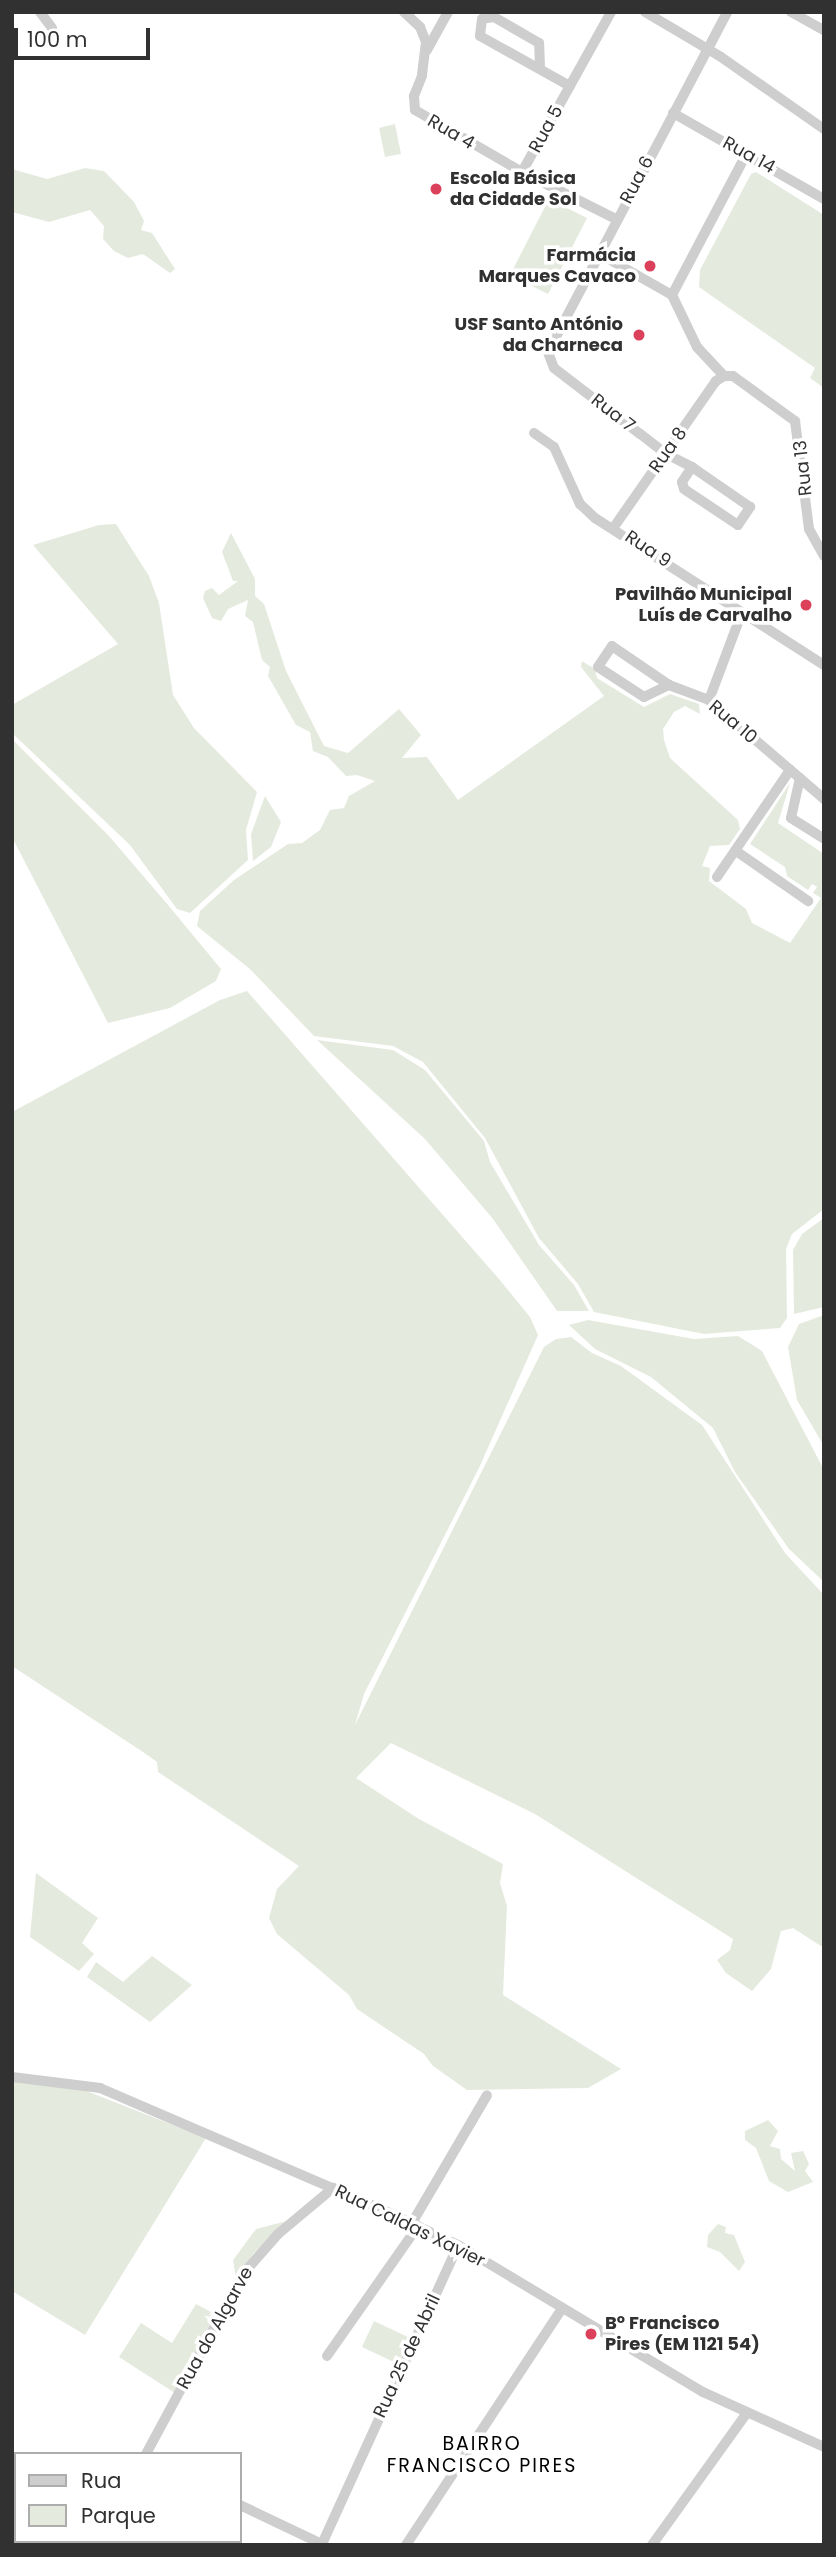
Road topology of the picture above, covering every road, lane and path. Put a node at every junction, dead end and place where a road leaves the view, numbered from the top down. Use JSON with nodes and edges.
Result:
{"nodes":[{"id":1,"x":40,"y":12,"type":"edge"},
{"id":2,"x":404,"y":12,"type":"edge"},
{"id":3,"x":448,"y":12,"type":"edge"},
{"id":4,"x":611,"y":12,"type":"edge"},
{"id":5,"x":645,"y":12,"type":"edge"},
{"id":6,"x":727,"y":12,"type":"edge"},
{"id":7,"x":790,"y":12,"type":"edge"},
{"id":8,"x":52,"y":28,"type":"dead end"},
{"id":9,"x":824,"y":30,"type":"edge"},
{"id":10,"x":707,"y":49,"type":"junction"},
{"id":11,"x":425,"y":52,"type":"junction"},
{"id":12,"x":540,"y":68,"type":"junction"},
{"id":13,"x":570,"y":86,"type":"junction"},
{"id":14,"x":673,"y":113,"type":"junction"},
{"id":15,"x":824,"y":129,"type":"edge"},
{"id":16,"x":747,"y":153,"type":"junction"},
{"id":17,"x":522,"y":172,"type":"junction"},
{"id":18,"x":824,"y":199,"type":"edge"},
{"id":19,"x":616,"y":219,"type":"junction"},
{"id":20,"x":598,"y":253,"type":"junction"},
{"id":21,"x":672,"y":295,"type":"junction"},
{"id":22,"x":548,"y":347,"type":"joint"},
{"id":23,"x":724,"y":376,"type":"junction"},
{"id":24,"x":534,"y":433,"type":"dead end"},
{"id":25,"x":666,"y":454,"type":"junction"},
{"id":26,"x":692,"y":467,"type":"junction"},
{"id":27,"x":614,"y":527,"type":"junction"},
{"id":28,"x":824,"y":556,"type":"edge"},
{"id":29,"x":742,"y":612,"type":"junction"},
{"id":30,"x":824,"y":666,"type":"edge"},
{"id":31,"x":669,"y":685,"type":"junction"},
{"id":32,"x":709,"y":700,"type":"junction"},
{"id":33,"x":790,"y":770,"type":"junction"},
{"id":34,"x":800,"y":778,"type":"junction"},
{"id":35,"x":824,"y":799,"type":"edge"},
{"id":36,"x":824,"y":839,"type":"edge"},
{"id":37,"x":736,"y":851,"type":"junction"},
{"id":38,"x":717,"y":877,"type":"dead end"},
{"id":39,"x":808,"y":901,"type":"dead end"},
{"id":40,"x":12,"y":2077,"type":"edge"},
{"id":41,"x":487,"y":2095,"type":"dead end"},
{"id":42,"x":333,"y":2188,"type":"junction"},
{"id":43,"x":415,"y":2225,"type":"junction"},
{"id":44,"x":458,"y":2245,"type":"junction"},
{"id":45,"x":562,"y":2308,"type":"junction"},
{"id":46,"x":327,"y":2356,"type":"dead end"},
{"id":47,"x":747,"y":2413,"type":"junction"},
{"id":48,"x":824,"y":2447,"type":"edge"},
{"id":49,"x":147,"y":2452,"type":"edge"},
{"id":50,"x":242,"y":2506,"type":"edge"},
{"id":51,"x":323,"y":2544,"type":"edge"},
{"id":52,"x":406,"y":2545,"type":"edge"},
{"id":53,"x":652,"y":2545,"type":"edge"}],
"edges":[{"from":1,"to":8,"type":"street"},
{"from":2,"to":11,"type":"street"},
{"from":3,"to":11,"type":"street"},
{"from":4,"to":13,"type":"street","name":"Rua 5"},
{"from":5,"to":10,"type":"street"},
{"from":6,"to":10,"type":"street","name":"Rua 6"},
{"from":7,"to":9,"type":"street"},
{"from":10,"to":14,"type":"street","name":"Rua 6"},
{"from":10,"to":15,"type":"street"},
{"from":11,"to":17,"type":"street","name":"Rua 4"},
{"from":12,"to":12,"type":"street","name":"Rua 5"},
{"from":12,"to":13,"type":"street","name":"Rua 5"},
{"from":13,"to":17,"type":"street","name":"Rua 5"},
{"from":14,"to":16,"type":"street","name":"Rua 14"},
{"from":14,"to":19,"type":"street","name":"Rua 6"},
{"from":16,"to":18,"type":"street","name":"Rua 14"},
{"from":16,"to":21,"type":"street"},
{"from":17,"to":19,"type":"street","name":"Rua 4"},
{"from":19,"to":20,"type":"street","name":"Rua 6"},
{"from":20,"to":21,"type":"street"},
{"from":20,"to":22,"type":"street","name":"Rua 6"},
{"from":21,"to":23,"type":"street"},
{"from":22,"to":25,"type":"street","name":"Rua 7"},
{"from":23,"to":25,"type":"street","name":"Rua 8"},
{"from":23,"to":28,"type":"street","name":"Rua 13"},
{"from":24,"to":27,"type":"street","name":"Rua 9"},
{"from":25,"to":26,"type":"street","name":"Rua 7"},
{"from":25,"to":27,"type":"street","name":"Rua 8"},
{"from":26,"to":26,"type":"street","name":"Rua 7"},
{"from":27,"to":29,"type":"street","name":"Rua 9"},
{"from":29,"to":30,"type":"street","name":"Rua 9"},
{"from":29,"to":32,"type":"street"},
{"from":31,"to":31,"type":"street","name":"Rua 10"},
{"from":31,"to":32,"type":"street","name":"Rua 10"},
{"from":32,"to":33,"type":"street","name":"Rua 10"},
{"from":33,"to":34,"type":"street","name":"Rua 10"},
{"from":33,"to":37,"type":"street"},
{"from":34,"to":35,"type":"street","name":"Rua 10"},
{"from":34,"to":36,"type":"street"},
{"from":37,"to":38,"type":"street"},
{"from":37,"to":39,"type":"street"},
{"from":40,"to":42,"type":"street","name":"Rua Caldas Xavier"},
{"from":41,"to":43,"type":"street"},
{"from":42,"to":43,"type":"street","name":"Rua Caldas Xavier"},
{"from":42,"to":49,"type":"street","name":"Rua do Algarve"},
{"from":43,"to":44,"type":"street","name":"Rua Caldas Xavier"},
{"from":43,"to":46,"type":"street"},
{"from":44,"to":45,"type":"street","name":"Rua Caldas Xavier"},
{"from":44,"to":51,"type":"street","name":"Rua 25 de Abril"},
{"from":45,"to":47,"type":"street","name":"Rua Caldas Xavier"},
{"from":45,"to":52,"type":"street"},
{"from":47,"to":48,"type":"street","name":"Rua Caldas Xavier"},
{"from":47,"to":53,"type":"street"},
{"from":50,"to":51,"type":"street"}]}
